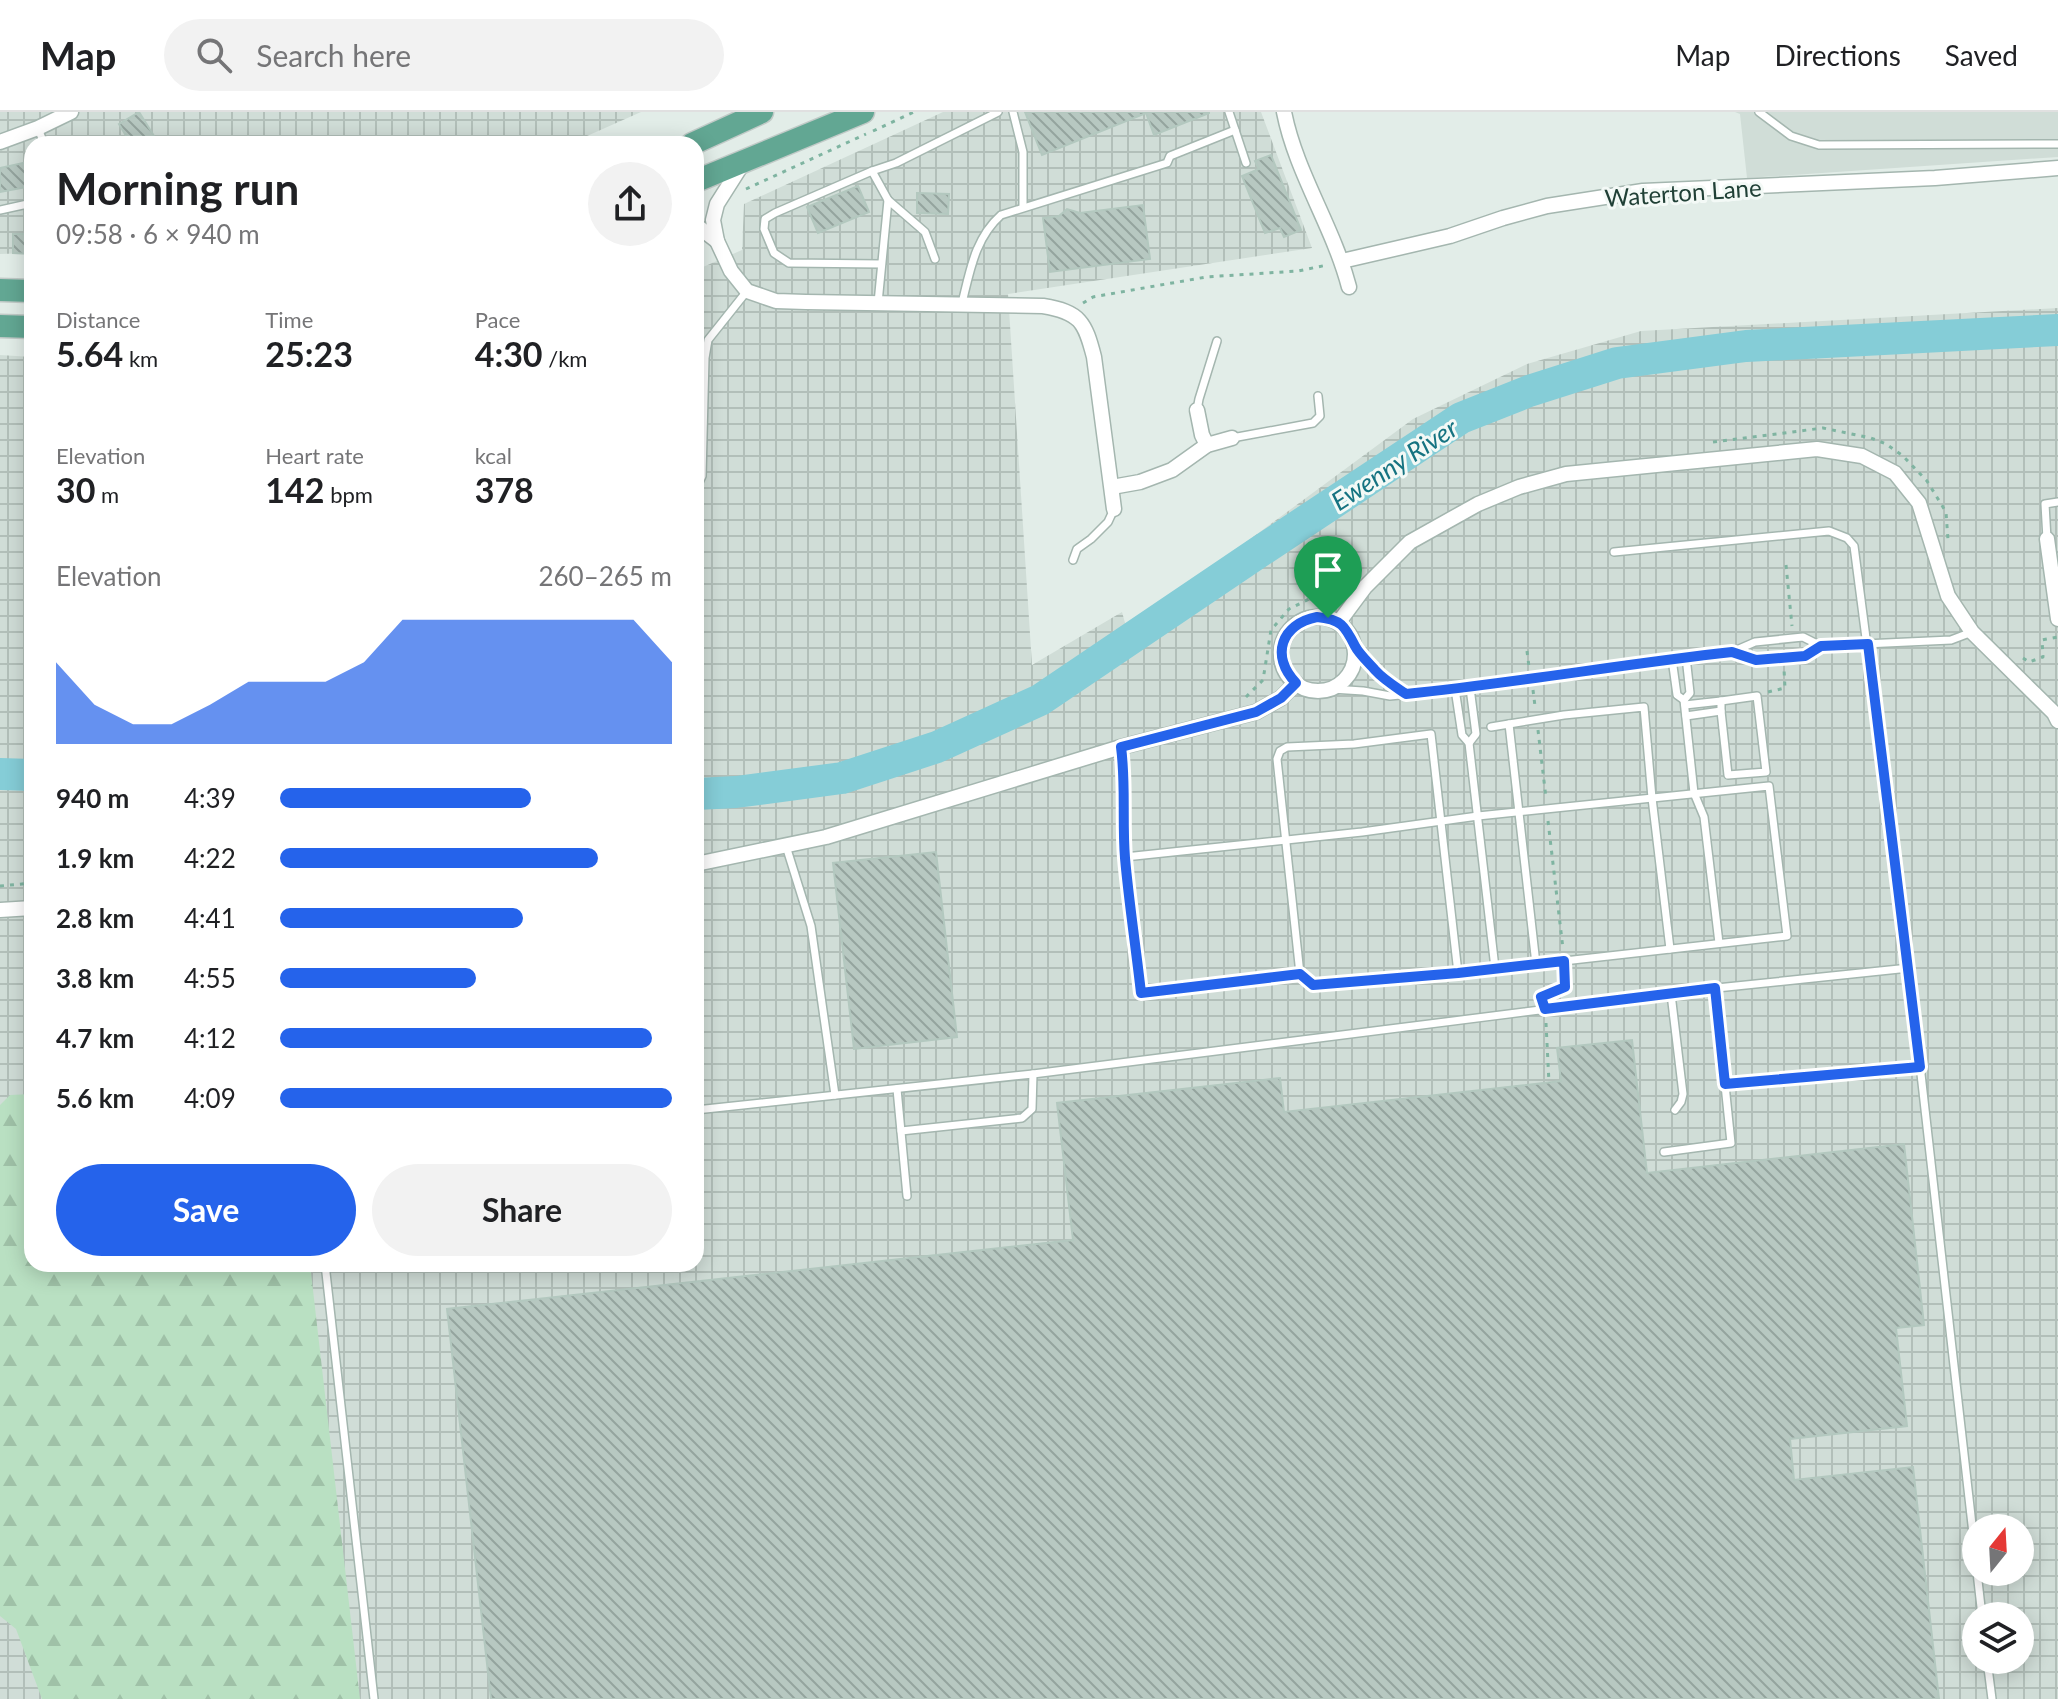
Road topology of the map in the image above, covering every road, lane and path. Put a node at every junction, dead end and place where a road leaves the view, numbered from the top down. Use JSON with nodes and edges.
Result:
{"nodes":[{"id":1,"x":71,"y":112,"type":"edge"},
{"id":2,"x":762,"y":112,"type":"edge"},
{"id":3,"x":863,"y":112,"type":"edge"},
{"id":4,"x":914,"y":112,"type":"edge"},
{"id":5,"x":998,"y":112,"type":"edge"},
{"id":6,"x":1013,"y":112,"type":"edge"},
{"id":7,"x":1229,"y":112,"type":"edge"},
{"id":8,"x":1284,"y":112,"type":"edge"},
{"id":9,"x":1759,"y":112,"type":"edge"},
{"id":10,"x":38,"y":128,"type":"junction"},
{"id":11,"x":1235,"y":130,"type":"junction"},
{"id":12,"x":41,"y":136,"type":"edge"},
{"id":13,"x":704,"y":139,"type":"edge"},
{"id":14,"x":0,"y":142,"type":"edge"},
{"id":15,"x":2058,"y":144,"type":"edge"},
{"id":16,"x":744,"y":162,"type":"junction"},
{"id":17,"x":1246,"y":163,"type":"dead end"},
{"id":18,"x":2058,"y":168,"type":"edge"},
{"id":19,"x":872,"y":171,"type":"junction"},
{"id":20,"x":704,"y":178,"type":"edge"},
{"id":21,"x":741,"y":191,"type":"dead end"},
{"id":22,"x":888,"y":200,"type":"junction"},
{"id":23,"x":24,"y":205,"type":"edge"},
{"id":24,"x":1023,"y":207,"type":"junction"},
{"id":25,"x":0,"y":210,"type":"edge"},
{"id":26,"x":704,"y":231,"type":"edge"},
{"id":27,"x":717,"y":241,"type":"junction"},
{"id":28,"x":935,"y":259,"type":"dead end"},
{"id":29,"x":1342,"y":261,"type":"junction"},
{"id":30,"x":881,"y":264,"type":"junction"},
{"id":31,"x":1349,"y":287,"type":"dead end"},
{"id":32,"x":0,"y":290,"type":"edge"},
{"id":33,"x":24,"y":291,"type":"edge"},
{"id":34,"x":747,"y":291,"type":"junction"},
{"id":35,"x":878,"y":303,"type":"junction"},
{"id":36,"x":961,"y":306,"type":"junction"},
{"id":37,"x":1072,"y":314,"type":"junction"},
{"id":38,"x":0,"y":326,"type":"edge"},
{"id":39,"x":24,"y":327,"type":"edge"},
{"id":40,"x":1217,"y":341,"type":"dead end"},
{"id":41,"x":705,"y":358,"type":"joint"},
{"id":42,"x":1318,"y":396,"type":"dead end"},
{"id":43,"x":704,"y":397,"type":"edge"},
{"id":44,"x":1197,"y":410,"type":"joint"},
{"id":45,"x":1232,"y":438,"type":"joint"},
{"id":46,"x":1707,"y":442,"type":"dead end"},
{"id":47,"x":1207,"y":445,"type":"junction"},
{"id":48,"x":1112,"y":487,"type":"junction"},
{"id":49,"x":2058,"y":502,"type":"edge"},
{"id":50,"x":1114,"y":509,"type":"joint"},
{"id":51,"x":2047,"y":539,"type":"joint"},
{"id":52,"x":1949,"y":548,"type":"dead end"},
{"id":53,"x":1614,"y":552,"type":"dead end"},
{"id":54,"x":1073,"y":560,"type":"dead end"},
{"id":55,"x":1358,"y":570,"type":"dead end"},
{"id":56,"x":2058,"y":619,"type":"edge"},
{"id":57,"x":1339,"y":622,"type":"junction"},
{"id":58,"x":1972,"y":632,"type":"junction"},
{"id":59,"x":2058,"y":637,"type":"edge"},
{"id":60,"x":1868,"y":644,"type":"junction"},
{"id":61,"x":1821,"y":646,"type":"junction"},
{"id":62,"x":1355,"y":647,"type":"junction"},
{"id":63,"x":1527,"y":651,"type":"dead end"},
{"id":64,"x":1732,"y":652,"type":"junction"},
{"id":65,"x":2020,"y":656,"type":"dead end"},
{"id":66,"x":1686,"y":657,"type":"junction"},
{"id":67,"x":1672,"y":659,"type":"junction"},
{"id":68,"x":1531,"y":678,"type":"junction"},
{"id":69,"x":1296,"y":683,"type":"junction"},
{"id":70,"x":1470,"y":688,"type":"junction"},
{"id":71,"x":1332,"y":689,"type":"junction"},
{"id":72,"x":1455,"y":689,"type":"junction"},
{"id":73,"x":1406,"y":694,"type":"junction"},
{"id":74,"x":1235,"y":701,"type":"dead end"},
{"id":75,"x":1721,"y":701,"type":"junction"},
{"id":76,"x":1685,"y":703,"type":"junction"},
{"id":77,"x":1721,"y":711,"type":"junction"},
{"id":78,"x":2057,"y":714,"type":"edge"},
{"id":79,"x":1686,"y":716,"type":"junction"},
{"id":80,"x":1537,"y":719,"type":"junction"},
{"id":81,"x":1509,"y":724,"type":"junction"},
{"id":82,"x":1491,"y":727,"type":"dead end"},
{"id":83,"x":1469,"y":743,"type":"junction"},
{"id":84,"x":1121,"y":747,"type":"junction"},
{"id":85,"x":1694,"y":793,"type":"junction"},
{"id":86,"x":1652,"y":798,"type":"junction"},
{"id":87,"x":1547,"y":810,"type":"junction"},
{"id":88,"x":1519,"y":813,"type":"junction"},
{"id":89,"x":1478,"y":816,"type":"junction"},
{"id":90,"x":1440,"y":822,"type":"junction"},
{"id":91,"x":1285,"y":840,"type":"junction"},
{"id":92,"x":786,"y":846,"type":"junction"},
{"id":93,"x":1125,"y":857,"type":"junction"},
{"id":94,"x":704,"y":862,"type":"edge"},
{"id":95,"x":24,"y":884,"type":"edge"},
{"id":96,"x":0,"y":886,"type":"edge"},
{"id":97,"x":24,"y":908,"type":"edge"},
{"id":98,"x":0,"y":910,"type":"edge"},
{"id":99,"x":1719,"y":943,"type":"junction"},
{"id":100,"x":1670,"y":949,"type":"junction"},
{"id":101,"x":1564,"y":961,"type":"junction"},
{"id":102,"x":1536,"y":964,"type":"junction"},
{"id":103,"x":1495,"y":968,"type":"junction"},
{"id":104,"x":1909,"y":968,"type":"junction"},
{"id":105,"x":1458,"y":973,"type":"junction"},
{"id":106,"x":1300,"y":974,"type":"junction"},
{"id":107,"x":1715,"y":988,"type":"junction"},
{"id":108,"x":1671,"y":994,"type":"junction"},
{"id":109,"x":1545,"y":1009,"type":"junction"},
{"id":110,"x":1920,"y":1067,"type":"junction"},
{"id":111,"x":1033,"y":1074,"type":"junction"},
{"id":112,"x":1549,"y":1083,"type":"dead end"},
{"id":113,"x":1725,"y":1084,"type":"junction"},
{"id":114,"x":897,"y":1089,"type":"junction"},
{"id":115,"x":835,"y":1095,"type":"junction"},
{"id":116,"x":704,"y":1109,"type":"edge"},
{"id":117,"x":1675,"y":1110,"type":"dead end"},
{"id":118,"x":901,"y":1131,"type":"junction"},
{"id":119,"x":1664,"y":1152,"type":"dead end"},
{"id":120,"x":907,"y":1196,"type":"dead end"},
{"id":121,"x":326,"y":1272,"type":"edge"},
{"id":122,"x":1971,"y":1514,"type":"edge"},
{"id":123,"x":1989,"y":1674,"type":"edge"},
{"id":124,"x":374,"y":1699,"type":"edge"},
{"id":125,"x":1992,"y":1699,"type":"edge"}],
"edges":[{"from":1,"to":10,"type":"street"},
{"from":2,"to":13,"type":"main road"},
{"from":3,"to":16,"type":"main road"},
{"from":4,"to":21,"type":"path"},
{"from":5,"to":19,"type":"lane"},
{"from":6,"to":24,"type":"lane"},
{"from":7,"to":11,"type":"lane"},
{"from":8,"to":29,"type":"street"},
{"from":9,"to":15,"type":"lane"},
{"from":10,"to":12,"type":"lane"},
{"from":10,"to":14,"type":"street"},
{"from":11,"to":17,"type":"lane"},
{"from":11,"to":24,"type":"lane"},
{"from":16,"to":20,"type":"main road"},
{"from":16,"to":27,"type":"street"},
{"from":18,"to":29,"type":"street","name":"Waterton Lane"},
{"from":19,"to":22,"type":"lane"},
{"from":19,"to":30,"type":"lane"},
{"from":22,"to":28,"type":"lane"},
{"from":22,"to":30,"type":"lane"},
{"from":23,"to":25,"type":"lane"},
{"from":24,"to":36,"type":"lane"},
{"from":26,"to":27,"type":"street"},
{"from":27,"to":34,"type":"street"},
{"from":29,"to":31,"type":"street"},
{"from":29,"to":37,"type":"path"},
{"from":30,"to":35,"type":"lane"},
{"from":32,"to":33,"type":"main road"},
{"from":34,"to":35,"type":"street"},
{"from":34,"to":41,"type":"lane"},
{"from":35,"to":36,"type":"street"},
{"from":36,"to":37,"type":"street"},
{"from":37,"to":48,"type":"street"},
{"from":38,"to":39,"type":"main road"},
{"from":40,"to":44,"type":"lane"},
{"from":41,"to":43,"type":"lane"},
{"from":42,"to":45,"type":"lane"},
{"from":44,"to":47,"type":"street"},
{"from":45,"to":47,"type":"street"},
{"from":46,"to":52,"type":"path"},
{"from":47,"to":48,"type":"street"},
{"from":48,"to":50,"type":"street"},
{"from":49,"to":51,"type":"lane"},
{"from":50,"to":54,"type":"lane"},
{"from":51,"to":56,"type":"street"},
{"from":53,"to":60,"type":"lane"},
{"from":55,"to":74,"type":"path"},
{"from":57,"to":58,"type":"street"},
{"from":57,"to":62,"type":"street"},
{"from":57,"to":69,"type":"street"},
{"from":58,"to":60,"type":"lane"},
{"from":58,"to":78,"type":"street"},
{"from":59,"to":65,"type":"path"},
{"from":60,"to":61,"type":"lane"},
{"from":60,"to":104,"type":"lane"},
{"from":61,"to":64,"type":"lane"},
{"from":61,"to":64,"type":"lane"},
{"from":62,"to":71,"type":"street"},
{"from":62,"to":73,"type":"lane"},
{"from":63,"to":68,"type":"path"},
{"from":64,"to":66,"type":"lane"},
{"from":66,"to":67,"type":"lane"},
{"from":66,"to":76,"type":"lane"},
{"from":67,"to":68,"type":"lane"},
{"from":67,"to":76,"type":"lane"},
{"from":68,"to":70,"type":"lane"},
{"from":68,"to":80,"type":"path"},
{"from":69,"to":71,"type":"street"},
{"from":69,"to":84,"type":"street"},
{"from":70,"to":72,"type":"lane"},
{"from":70,"to":83,"type":"lane"},
{"from":71,"to":73,"type":"lane"},
{"from":72,"to":73,"type":"lane"},
{"from":72,"to":83,"type":"lane"},
{"from":75,"to":76,"type":"lane"},
{"from":75,"to":77,"type":"lane"},
{"from":75,"to":77,"type":"lane"},
{"from":76,"to":79,"type":"lane"},
{"from":77,"to":79,"type":"lane"},
{"from":79,"to":85,"type":"lane"},
{"from":80,"to":81,"type":"lane"},
{"from":80,"to":86,"type":"lane"},
{"from":80,"to":87,"type":"path"},
{"from":81,"to":82,"type":"lane"},
{"from":81,"to":88,"type":"lane"},
{"from":83,"to":89,"type":"lane"},
{"from":84,"to":92,"type":"street"},
{"from":84,"to":93,"type":"lane"},
{"from":85,"to":86,"type":"lane"},
{"from":85,"to":99,"type":"lane"},
{"from":85,"to":99,"type":"lane"},
{"from":86,"to":87,"type":"lane"},
{"from":86,"to":100,"type":"lane"},
{"from":87,"to":88,"type":"lane"},
{"from":87,"to":101,"type":"path"},
{"from":88,"to":89,"type":"lane"},
{"from":88,"to":102,"type":"lane"},
{"from":89,"to":90,"type":"lane"},
{"from":89,"to":103,"type":"lane"},
{"from":90,"to":91,"type":"lane"},
{"from":90,"to":91,"type":"lane"},
{"from":90,"to":105,"type":"lane"},
{"from":91,"to":93,"type":"lane"},
{"from":91,"to":106,"type":"lane"},
{"from":92,"to":94,"type":"street"},
{"from":92,"to":115,"type":"lane"},
{"from":93,"to":106,"type":"lane"},
{"from":95,"to":96,"type":"path"},
{"from":97,"to":98,"type":"street"},
{"from":99,"to":100,"type":"lane"},
{"from":100,"to":101,"type":"lane"},
{"from":101,"to":102,"type":"lane"},
{"from":101,"to":109,"type":"path"},
{"from":102,"to":103,"type":"lane"},
{"from":103,"to":105,"type":"lane"},
{"from":104,"to":107,"type":"lane"},
{"from":104,"to":110,"type":"lane"},
{"from":105,"to":106,"type":"lane"},
{"from":107,"to":108,"type":"lane"},
{"from":107,"to":113,"type":"lane"},
{"from":108,"to":109,"type":"lane"},
{"from":108,"to":117,"type":"lane"},
{"from":109,"to":111,"type":"lane"},
{"from":109,"to":112,"type":"path"},
{"from":110,"to":113,"type":"lane"},
{"from":110,"to":122,"type":"lane"},
{"from":111,"to":114,"type":"lane"},
{"from":111,"to":118,"type":"lane"},
{"from":113,"to":119,"type":"lane"},
{"from":114,"to":115,"type":"lane"},
{"from":114,"to":118,"type":"lane"},
{"from":115,"to":116,"type":"lane"},
{"from":118,"to":120,"type":"lane"},
{"from":121,"to":124,"type":"lane"},
{"from":123,"to":125,"type":"lane"}]}
